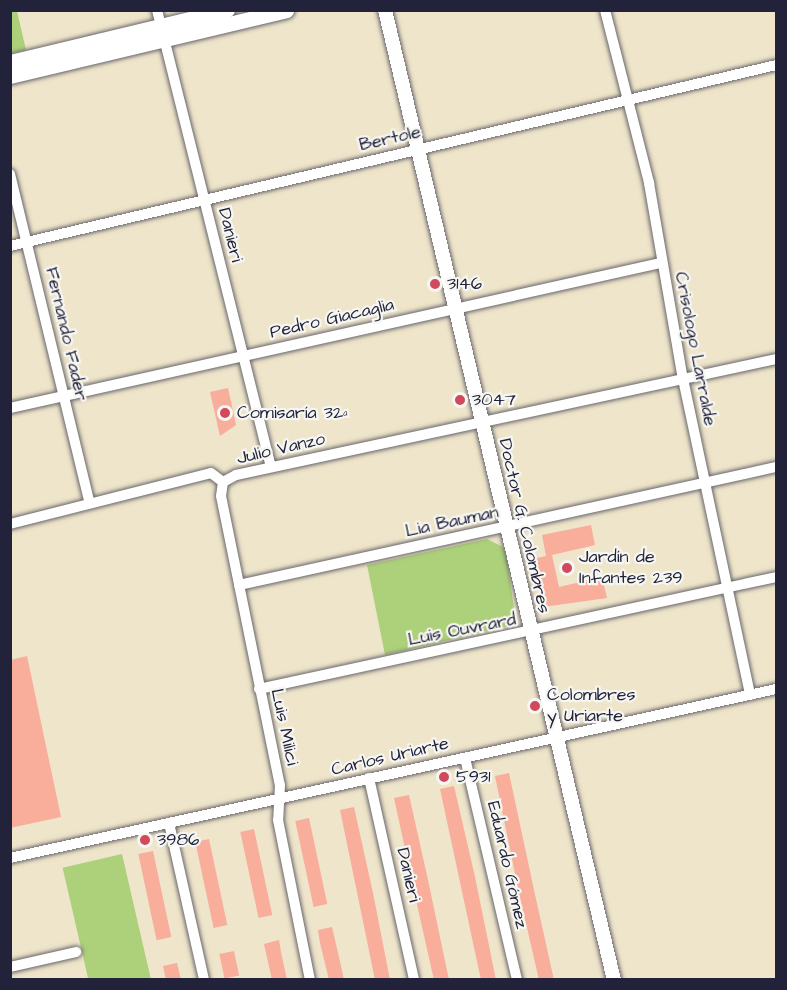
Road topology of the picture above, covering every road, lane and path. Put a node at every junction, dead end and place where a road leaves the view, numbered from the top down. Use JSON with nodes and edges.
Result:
{"nodes":[{"id":1,"x":157,"y":10,"type":"edge"},
{"id":2,"x":227,"y":10,"type":"edge"},
{"id":3,"x":286,"y":10,"type":"edge"},
{"id":4,"x":385,"y":10,"type":"edge"},
{"id":5,"x":605,"y":10,"type":"edge"},
{"id":6,"x":162,"y":33,"type":"junction"},
{"id":7,"x":10,"y":62,"type":"edge"},
{"id":8,"x":777,"y":65,"type":"edge"},
{"id":9,"x":10,"y":76,"type":"edge"},
{"id":10,"x":627,"y":102,"type":"junction"},
{"id":11,"x":418,"y":150,"type":"junction"},
{"id":12,"x":10,"y":174,"type":"edge"},
{"id":13,"x":204,"y":200,"type":"junction"},
{"id":14,"x":27,"y":242,"type":"junction"},
{"id":15,"x":10,"y":246,"type":"edge"},
{"id":16,"x":661,"y":263,"type":"junction"},
{"id":17,"x":455,"y":309,"type":"junction"},
{"id":18,"x":243,"y":356,"type":"junction"},
{"id":19,"x":777,"y":359,"type":"edge"},
{"id":20,"x":683,"y":379,"type":"junction"},
{"id":21,"x":64,"y":396,"type":"junction"},
{"id":22,"x":10,"y":408,"type":"edge"},
{"id":23,"x":482,"y":422,"type":"junction"},
{"id":24,"x":271,"y":467,"type":"junction"},
{"id":25,"x":777,"y":467,"type":"edge"},
{"id":26,"x":223,"y":482,"type":"junction"},
{"id":27,"x":705,"y":484,"type":"junction"},
{"id":28,"x":89,"y":501,"type":"junction"},
{"id":29,"x":10,"y":524,"type":"edge"},
{"id":30,"x":506,"y":527,"type":"junction"},
{"id":31,"x":777,"y":577,"type":"edge"},
{"id":32,"x":239,"y":585,"type":"junction"},
{"id":33,"x":727,"y":588,"type":"junction"},
{"id":34,"x":530,"y":633,"type":"junction"},
{"id":35,"x":259,"y":689,"type":"junction"},
{"id":36,"x":777,"y":689,"type":"edge"},
{"id":37,"x":750,"y":695,"type":"junction"},
{"id":38,"x":554,"y":736,"type":"junction"},
{"id":39,"x":465,"y":758,"type":"junction"},
{"id":40,"x":369,"y":778,"type":"junction"},
{"id":41,"x":280,"y":799,"type":"junction"},
{"id":42,"x":169,"y":823,"type":"junction"},
{"id":43,"x":10,"y":858,"type":"edge"},
{"id":44,"x":76,"y":952,"type":"dead end"},
{"id":45,"x":10,"y":966,"type":"edge"},
{"id":46,"x":204,"y":980,"type":"edge"},
{"id":47,"x":310,"y":980,"type":"edge"},
{"id":48,"x":414,"y":980,"type":"edge"},
{"id":49,"x":517,"y":980,"type":"edge"},
{"id":50,"x":614,"y":980,"type":"edge"}],
"edges":[{"from":1,"to":6,"type":"street","name":"Danieri"},
{"from":2,"to":6,"type":"main road"},
{"from":3,"to":6,"type":"main road"},
{"from":4,"to":11,"type":"street","name":"Doctor G. Colombres"},
{"from":5,"to":10,"type":"street","name":"Crisologo Larralde"},
{"from":6,"to":7,"type":"main road"},
{"from":6,"to":9,"type":"main road"},
{"from":6,"to":13,"type":"street","name":"Danieri"},
{"from":8,"to":10,"type":"street","name":"Bertole"},
{"from":10,"to":11,"type":"street","name":"Bertole"},
{"from":10,"to":16,"type":"street","name":"Crisologo Larralde"},
{"from":11,"to":13,"type":"street","name":"Bertole"},
{"from":11,"to":17,"type":"street","name":"Doctor G. Colombres"},
{"from":12,"to":14,"type":"street","name":"Fernando Fader"},
{"from":13,"to":14,"type":"street","name":"Bertole"},
{"from":13,"to":18,"type":"street","name":"Danieri"},
{"from":14,"to":15,"type":"street","name":"Bertole"},
{"from":14,"to":21,"type":"street","name":"Fernando Fader"},
{"from":16,"to":17,"type":"street","name":"Pedro Giacaglia"},
{"from":16,"to":20,"type":"street","name":"Crisologo Larralde"},
{"from":17,"to":18,"type":"street","name":"Pedro Giacaglia"},
{"from":17,"to":23,"type":"street","name":"Doctor G. Colombres"},
{"from":18,"to":21,"type":"street","name":"Pedro Giacaglia"},
{"from":18,"to":24,"type":"street","name":"Danieri"},
{"from":19,"to":20,"type":"street","name":"Julio Vanzo"},
{"from":20,"to":23,"type":"street","name":"Julio Vanzo"},
{"from":20,"to":27,"type":"street","name":"Crisologo Larralde"},
{"from":21,"to":22,"type":"street","name":"Pedro Giacaglia"},
{"from":21,"to":28,"type":"street","name":"Fernando Fader"},
{"from":23,"to":24,"type":"street","name":"Julio Vanzo"},
{"from":23,"to":30,"type":"street","name":"Doctor G. Colombres"},
{"from":24,"to":26,"type":"street","name":"Julio Vanzo"},
{"from":25,"to":27,"type":"street","name":"Lia Bauman"},
{"from":26,"to":28,"type":"street","name":"Julio Vanzo"},
{"from":26,"to":32,"type":"street","name":"Luis Milici"},
{"from":27,"to":30,"type":"street","name":"Lia Bauman"},
{"from":27,"to":33,"type":"street","name":"Crisologo Larralde"},
{"from":28,"to":29,"type":"street","name":"Julio Vanzo"},
{"from":30,"to":32,"type":"street","name":"Lia Bauman"},
{"from":30,"to":34,"type":"street","name":"Doctor G. Colombres"},
{"from":31,"to":33,"type":"street","name":"Luis Ouvrard"},
{"from":32,"to":35,"type":"street","name":"Luis Milici"},
{"from":33,"to":34,"type":"street","name":"Luis Ouvrard"},
{"from":33,"to":37,"type":"street","name":"Crisologo Larralde"},
{"from":34,"to":35,"type":"street","name":"Luis Ouvrard"},
{"from":34,"to":38,"type":"street","name":"Doctor G. Colombres"},
{"from":35,"to":41,"type":"street","name":"Luis Milici"},
{"from":36,"to":37,"type":"street","name":"Carlos Uriarte"},
{"from":37,"to":38,"type":"street","name":"Carlos Uriarte"},
{"from":38,"to":39,"type":"street","name":"Carlos Uriarte"},
{"from":38,"to":50,"type":"street","name":"Doctor G. Colombres"},
{"from":39,"to":40,"type":"street","name":"Carlos Uriarte"},
{"from":39,"to":49,"type":"street","name":"Eduardo Gómez"},
{"from":40,"to":41,"type":"street","name":"Carlos Uriarte"},
{"from":40,"to":48,"type":"street","name":"Danieri"},
{"from":41,"to":42,"type":"street","name":"Carlos Uriarte"},
{"from":41,"to":47,"type":"street","name":"Luis Milici"},
{"from":42,"to":43,"type":"street","name":"Carlos Uriarte"},
{"from":42,"to":46,"type":"street"},
{"from":44,"to":45,"type":"street"}]}
